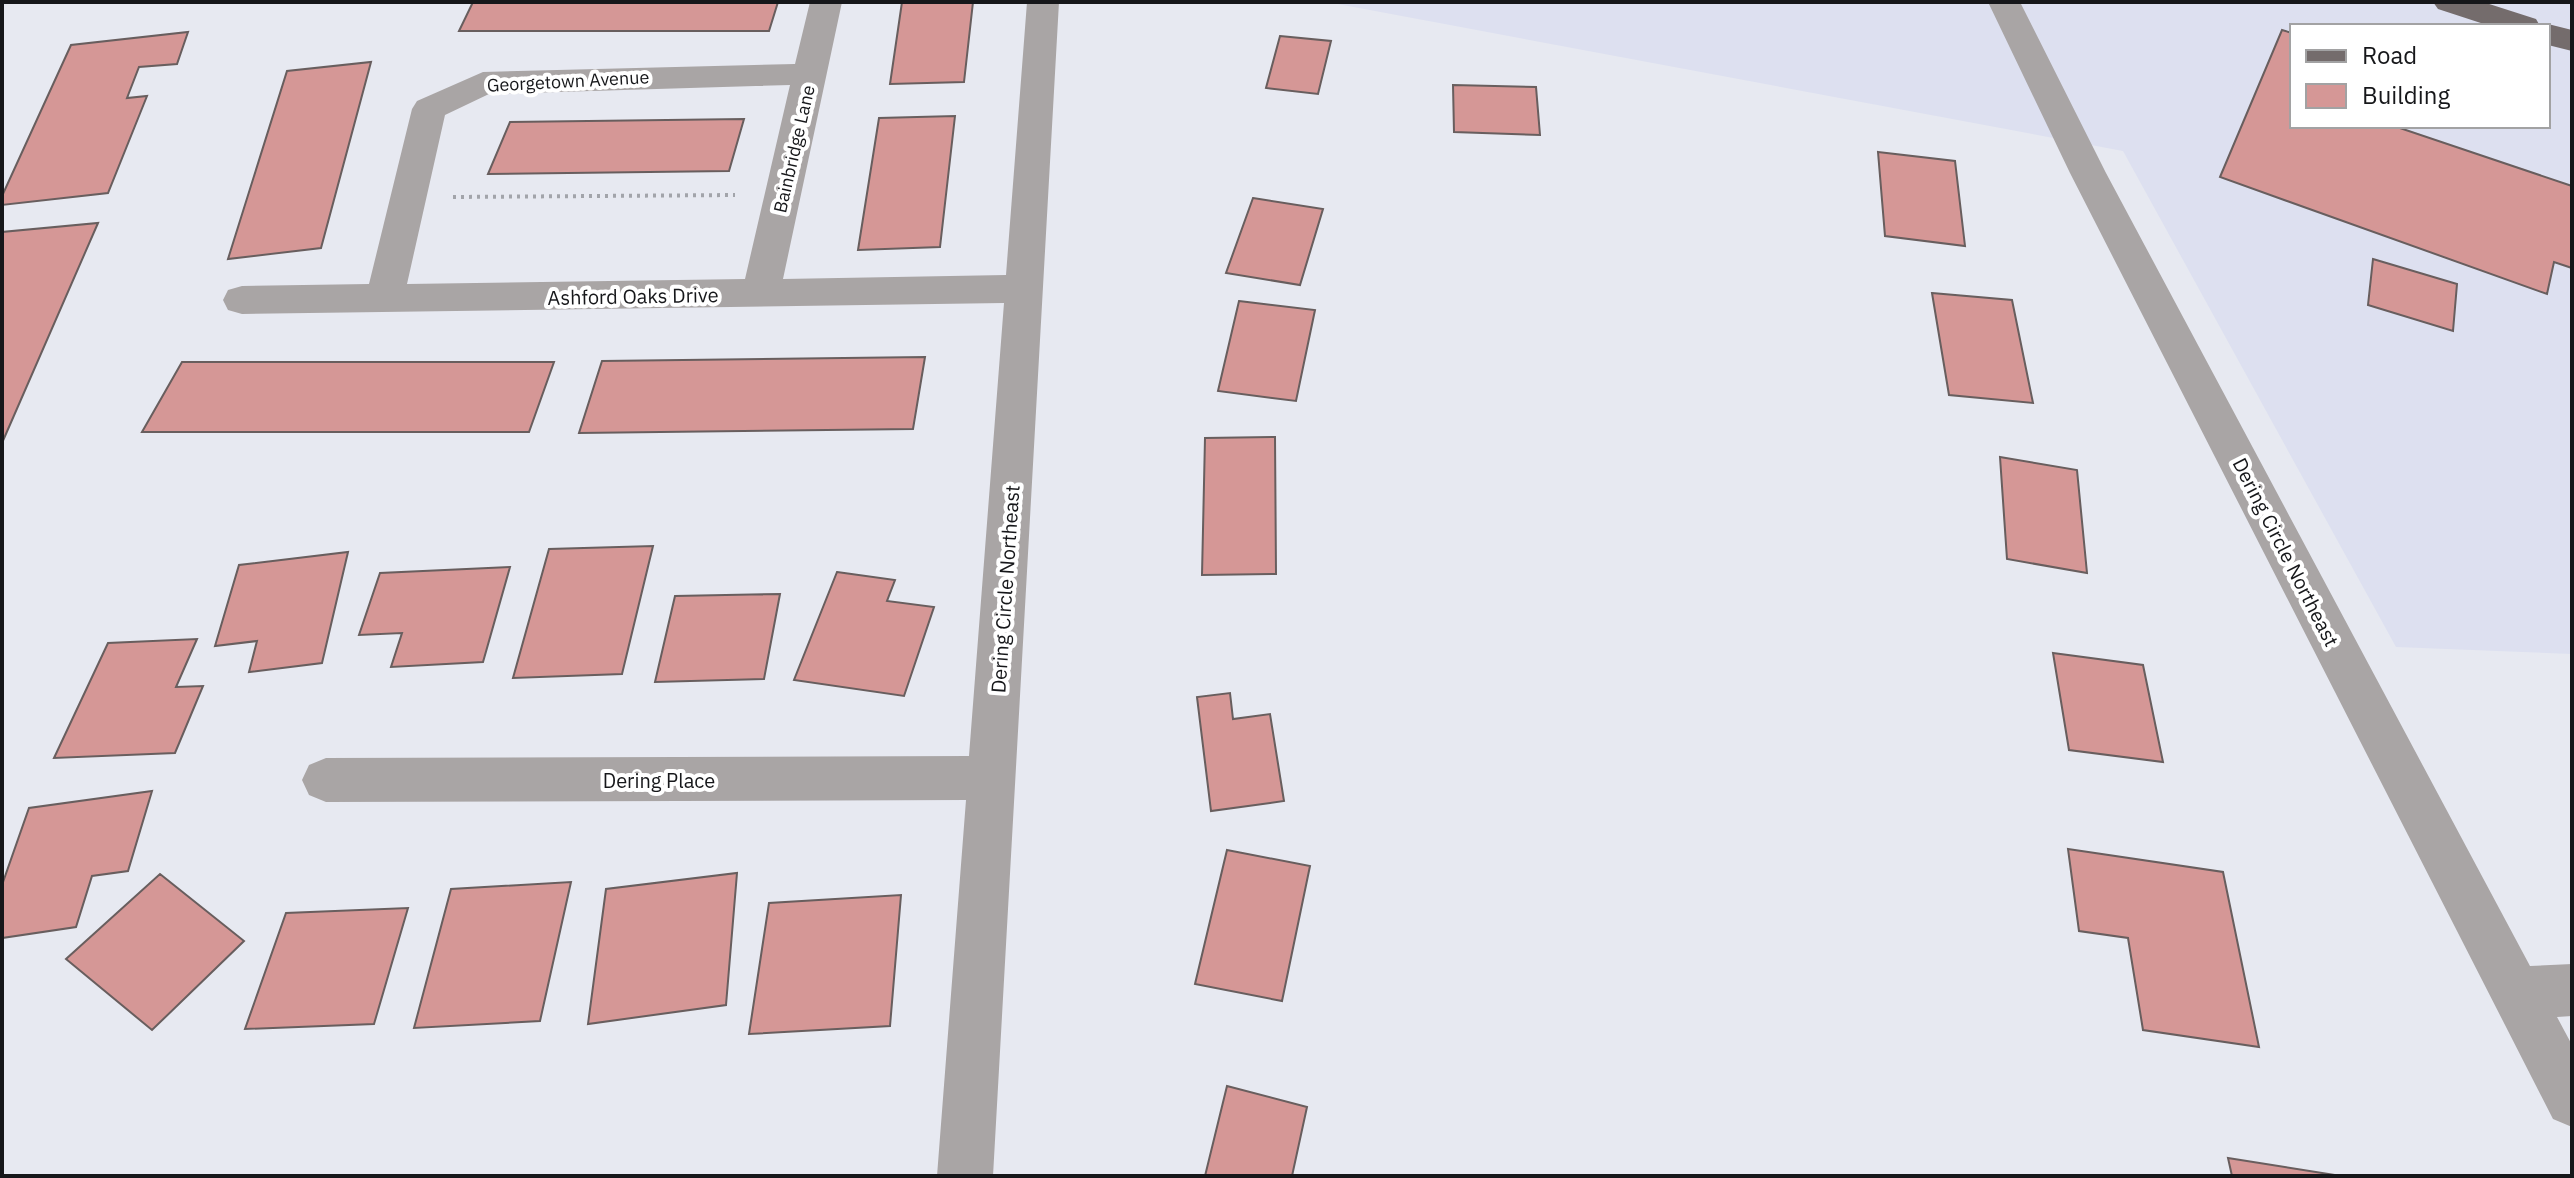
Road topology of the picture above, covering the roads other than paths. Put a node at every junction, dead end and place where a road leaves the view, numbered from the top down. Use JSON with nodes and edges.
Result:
{"nodes":[{"id":1,"x":826,"y":2,"type":"edge"},
{"id":2,"x":1043,"y":2,"type":"edge"},
{"id":3,"x":2004,"y":2,"type":"edge"},
{"id":4,"x":2449,"y":2,"type":"edge"},
{"id":5,"x":2518,"y":24,"type":"edge"},
{"id":6,"x":2550,"y":35,"type":"edge"},
{"id":7,"x":2572,"y":41,"type":"edge"},
{"id":8,"x":811,"y":74,"type":"junction"},
{"id":9,"x":1024,"y":289,"type":"junction"},
{"id":10,"x":760,"y":295,"type":"junction"},
{"id":11,"x":385,"y":299,"type":"junction"},
{"id":12,"x":242,"y":300,"type":"dead end"},
{"id":13,"x":992,"y":778,"type":"junction"},
{"id":14,"x":326,"y":780,"type":"dead end"},
{"id":15,"x":2572,"y":990,"type":"edge"},
{"id":16,"x":2516,"y":993,"type":"junction"},
{"id":17,"x":2572,"y":1100,"type":"edge"},
{"id":18,"x":965,"y":1176,"type":"edge"}],
"edges":[{"from":1,"to":8,"type":"street","name":"Bainbridge Lane"},
{"from":2,"to":9,"type":"street","name":"Dering Circle Northeast"},
{"from":3,"to":16,"type":"street","name":"Dering Circle Northeast"},
{"from":4,"to":5,"type":"main road"},
{"from":6,"to":7,"type":"main road"},
{"from":8,"to":10,"type":"street","name":"Bainbridge Lane"},
{"from":8,"to":11,"type":"street","name":"Georgetown Avenue"},
{"from":9,"to":10,"type":"street","name":"Ashford Oaks Drive"},
{"from":9,"to":13,"type":"street","name":"Dering Circle Northeast"},
{"from":10,"to":11,"type":"street","name":"Ashford Oaks Drive"},
{"from":11,"to":12,"type":"street","name":"Ashford Oaks Drive"},
{"from":13,"to":14,"type":"street","name":"Dering Place"},
{"from":13,"to":18,"type":"street","name":"Dering Circle Northeast"},
{"from":15,"to":16,"type":"street"},
{"from":16,"to":17,"type":"street","name":"Dering Circle Northeast"}]}
